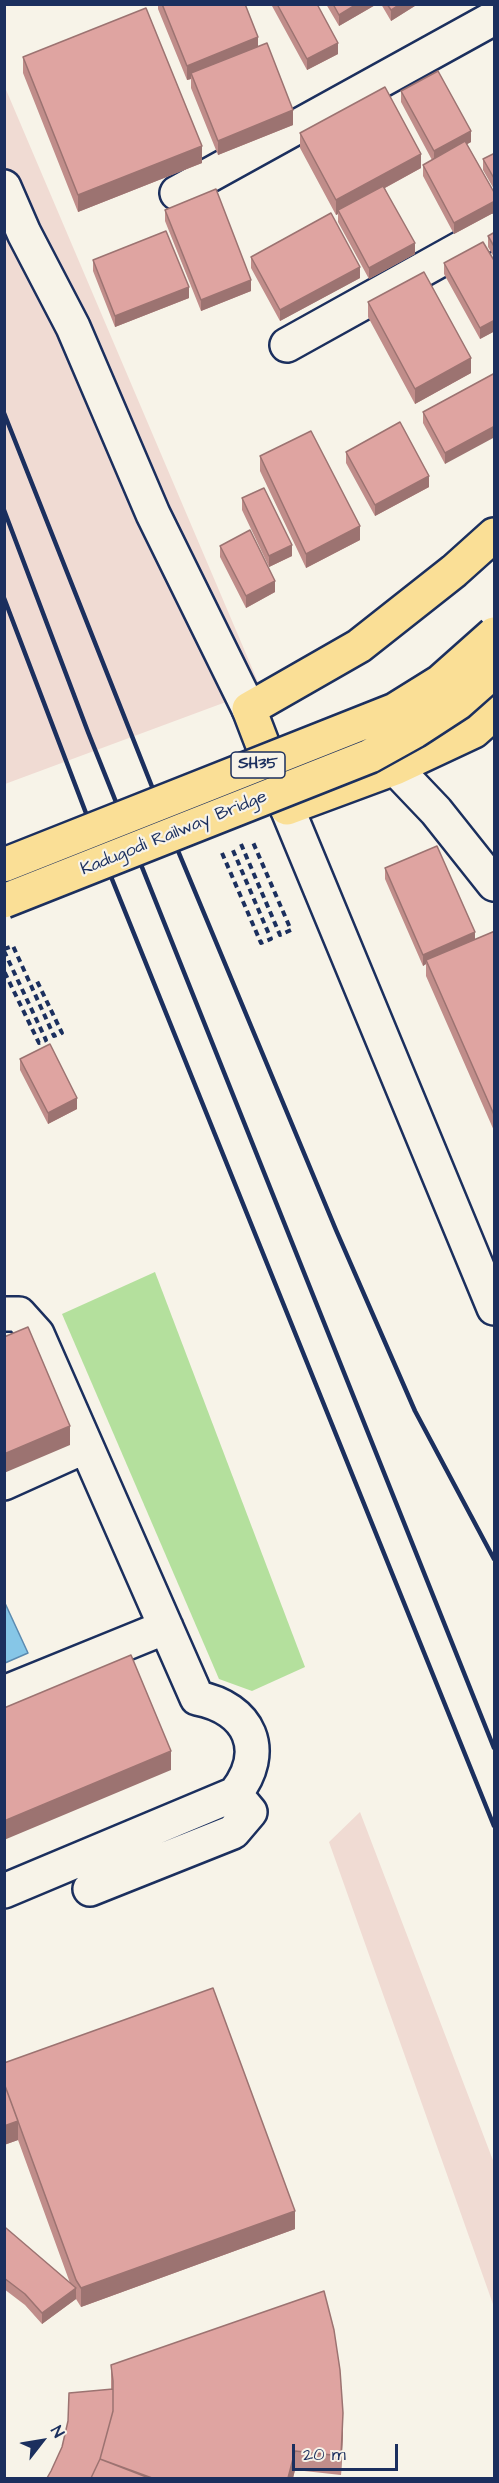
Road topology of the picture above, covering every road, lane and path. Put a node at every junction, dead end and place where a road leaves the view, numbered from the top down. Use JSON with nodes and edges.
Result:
{"nodes":[{"id":1,"x":495,"y":18,"type":"edge"},
{"id":2,"x":4,"y":187,"type":"edge"},
{"id":3,"x":177,"y":193,"type":"dead end"},
{"id":4,"x":495,"y":230,"type":"edge"},
{"id":5,"x":287,"y":345,"type":"dead end"},
{"id":6,"x":495,"y":536,"type":"edge"},
{"id":7,"x":495,"y":634,"type":"edge"},
{"id":8,"x":495,"y":671,"type":"edge"},
{"id":9,"x":249,"y":709,"type":"junction"},
{"id":10,"x":495,"y":713,"type":"edge"},
{"id":11,"x":395,"y":768,"type":"junction"},
{"id":12,"x":287,"y":808,"type":"junction"},
{"id":13,"x":240,"y":843,"type":"dead end"},
{"id":14,"x":219,"y":846,"type":"dead end"},
{"id":15,"x":231,"y":847,"type":"dead end"},
{"id":16,"x":257,"y":851,"type":"dead end"},
{"id":17,"x":4,"y":865,"type":"edge"},
{"id":18,"x":495,"y":884,"type":"edge"},
{"id":19,"x":4,"y":901,"type":"edge"},
{"id":20,"x":4,"y":950,"type":"edge"},
{"id":21,"x":4,"y":971,"type":"edge"},
{"id":22,"x":36,"y":978,"type":"dead end"},
{"id":23,"x":495,"y":1308,"type":"edge"},
{"id":24,"x":4,"y":1314,"type":"edge"},
{"id":25,"x":86,"y":1446,"type":"junction"},
{"id":26,"x":4,"y":1483,"type":"edge"},
{"id":27,"x":166,"y":1627,"type":"junction"},
{"id":28,"x":4,"y":1693,"type":"edge"},
{"id":29,"x":235,"y":1794,"type":"junction"},
{"id":30,"x":90,"y":1889,"type":"dead end"},
{"id":31,"x":4,"y":1891,"type":"edge"}],
"edges":[{"from":1,"to":3,"type":"street"},
{"from":2,"to":9,"type":"street"},
{"from":4,"to":5,"type":"street"},
{"from":6,"to":9,"type":"main road"},
{"from":7,"to":17,"type":"main road","number":"SH35","bridge":true},
{"from":8,"to":19,"type":"main road","name":"Kadugodi Railway Bridge","number":"SH35","bridge":true},
{"from":9,"to":12,"type":"main road"},
{"from":10,"to":11,"type":"main road"},
{"from":11,"to":12,"type":"main road"},
{"from":11,"to":18,"type":"street"},
{"from":12,"to":23,"type":"street"},
{"from":13,"to":16,"type":"path"},
{"from":14,"to":15,"type":"path"},
{"from":20,"to":21,"type":"path"},
{"from":20,"to":22,"type":"path"},
{"from":24,"to":25,"type":"street"},
{"from":25,"to":26,"type":"street"},
{"from":25,"to":27,"type":"street"},
{"from":27,"to":28,"type":"street"},
{"from":27,"to":29,"type":"street"},
{"from":29,"to":30,"type":"street"},
{"from":29,"to":31,"type":"street"}]}
